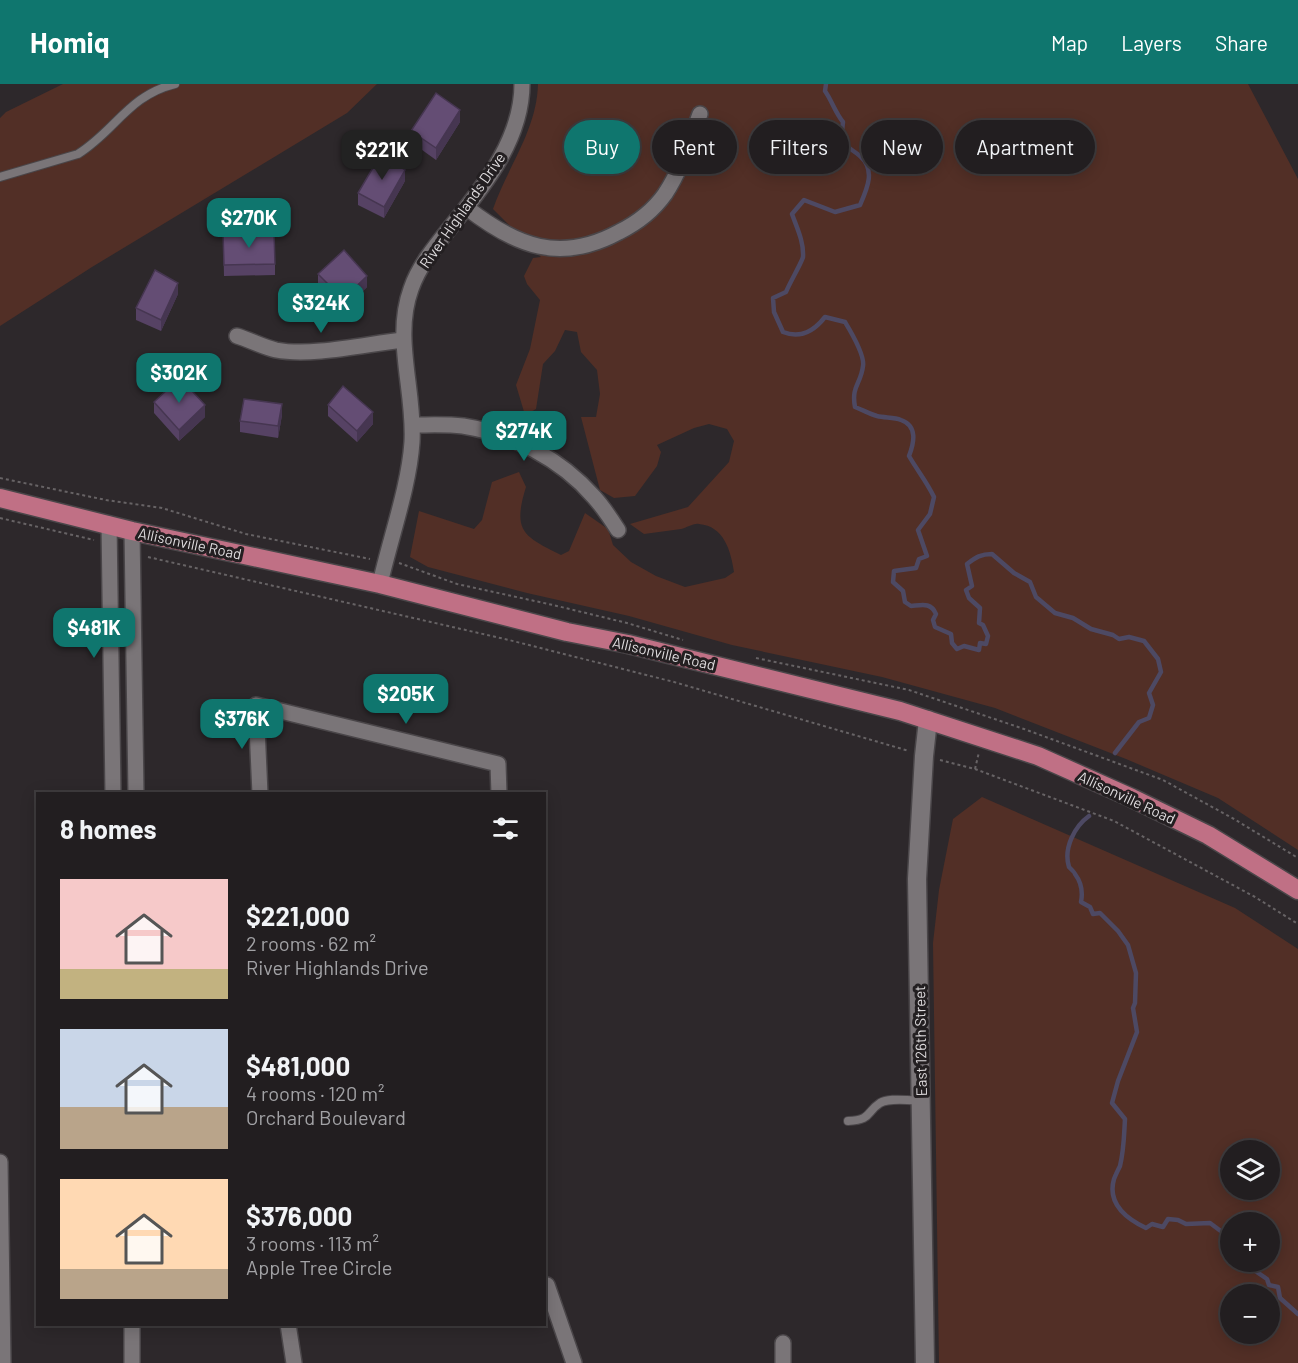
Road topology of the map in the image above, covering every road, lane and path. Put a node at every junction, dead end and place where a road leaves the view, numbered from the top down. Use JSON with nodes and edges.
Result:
{"nodes":[{"id":1,"x":176,"y":84,"type":"edge"},
{"id":2,"x":522,"y":84,"type":"edge"},
{"id":3,"x":700,"y":114,"type":"dead end"},
{"id":4,"x":0,"y":177,"type":"edge"},
{"id":5,"x":466,"y":208,"type":"junction"},
{"id":6,"x":237,"y":336,"type":"dead end"},
{"id":7,"x":403,"y":340,"type":"junction"},
{"id":8,"x":412,"y":425,"type":"junction"},
{"id":9,"x":0,"y":498,"type":"edge"},
{"id":10,"x":0,"y":518,"type":"edge"},
{"id":11,"x":110,"y":524,"type":"junction"},
{"id":12,"x":618,"y":530,"type":"dead end"},
{"id":13,"x":132,"y":531,"type":"junction"},
{"id":14,"x":109,"y":544,"type":"junction"},
{"id":15,"x":131,"y":551,"type":"junction"},
{"id":16,"x":380,"y":584,"type":"junction"},
{"id":17,"x":928,"y":720,"type":"junction"},
{"id":18,"x":888,"y":744,"type":"dead end"},
{"id":19,"x":975,"y":769,"type":"dead end"},
{"id":20,"x":113,"y":792,"type":"edge"},
{"id":21,"x":136,"y":792,"type":"edge"},
{"id":22,"x":260,"y":792,"type":"edge"},
{"id":23,"x":499,"y":792,"type":"edge"},
{"id":24,"x":1298,"y":890,"type":"edge"},
{"id":25,"x":1298,"y":924,"type":"edge"},
{"id":26,"x":921,"y":1100,"type":"junction"},
{"id":27,"x":848,"y":1121,"type":"dead end"},
{"id":28,"x":0,"y":1162,"type":"edge"},
{"id":29,"x":1,"y":1217,"type":"edge"},
{"id":30,"x":547,"y":1285,"type":"dead end"},
{"id":31,"x":132,"y":1326,"type":"edge"},
{"id":32,"x":288,"y":1326,"type":"edge"},
{"id":33,"x":783,"y":1343,"type":"dead end"},
{"id":34,"x":3,"y":1363,"type":"edge"},
{"id":35,"x":132,"y":1363,"type":"edge"},
{"id":36,"x":294,"y":1363,"type":"edge"},
{"id":37,"x":574,"y":1363,"type":"edge"},
{"id":38,"x":783,"y":1363,"type":"edge"},
{"id":39,"x":925,"y":1363,"type":"edge"}],
"edges":[{"from":1,"to":4,"type":"lane"},
{"from":2,"to":5,"type":"street","name":"River Highlands Drive"},
{"from":3,"to":5,"type":"street"},
{"from":5,"to":7,"type":"street","name":"River Highlands Drive"},
{"from":6,"to":7,"type":"street"},
{"from":7,"to":8,"type":"street","name":"River Highlands Drive"},
{"from":8,"to":12,"type":"street"},
{"from":8,"to":16,"type":"street","name":"River Highlands Drive"},
{"from":9,"to":11,"type":"main road","name":"Allisonville Road"},
{"from":10,"to":14,"type":"path"},
{"from":11,"to":13,"type":"main road","name":"Allisonville Road"},
{"from":11,"to":14,"type":"street"},
{"from":13,"to":15,"type":"street"},
{"from":13,"to":16,"type":"main road","name":"Allisonville Road"},
{"from":14,"to":20,"type":"street"},
{"from":15,"to":18,"type":"path"},
{"from":15,"to":21,"type":"street"},
{"from":16,"to":17,"type":"main road","name":"Allisonville Road"},
{"from":17,"to":24,"type":"main road","name":"Allisonville Road"},
{"from":17,"to":26,"type":"main road","name":"East 126th Street"},
{"from":19,"to":25,"type":"path"},
{"from":22,"to":23,"type":"street"},
{"from":26,"to":27,"type":"lane"},
{"from":26,"to":39,"type":"main road","name":"East 126th Street"},
{"from":28,"to":29,"type":"street"},
{"from":29,"to":34,"type":"street"},
{"from":30,"to":37,"type":"street"},
{"from":31,"to":35,"type":"street"},
{"from":32,"to":36,"type":"street"},
{"from":33,"to":38,"type":"street"}]}
